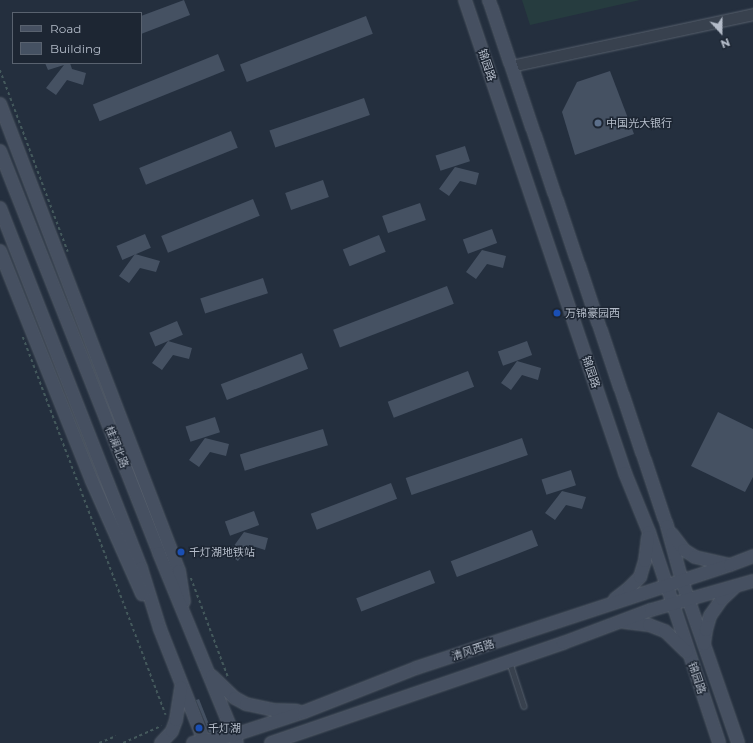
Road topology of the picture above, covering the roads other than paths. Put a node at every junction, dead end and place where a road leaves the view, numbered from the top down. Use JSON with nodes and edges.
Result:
{"nodes":[{"id":1,"x":465,"y":0,"type":"edge"},
{"id":2,"x":489,"y":0,"type":"edge"},
{"id":3,"x":753,"y":14,"type":"edge"},
{"id":4,"x":512,"y":66,"type":"junction"},
{"id":5,"x":0,"y":104,"type":"edge"},
{"id":6,"x":0,"y":151,"type":"edge"},
{"id":7,"x":0,"y":208,"type":"edge"},
{"id":8,"x":0,"y":252,"type":"edge"},
{"id":9,"x":667,"y":526,"type":"junction"},
{"id":10,"x":649,"y":532,"type":"junction"},
{"id":11,"x":753,"y":556,"type":"edge"},
{"id":12,"x":730,"y":565,"type":"junction"},
{"id":13,"x":682,"y":581,"type":"junction"},
{"id":14,"x":753,"y":581,"type":"edge"},
{"id":15,"x":666,"y":586,"type":"junction"},
{"id":16,"x":735,"y":587,"type":"junction"},
{"id":17,"x":689,"y":599,"type":"junction"},
{"id":18,"x":671,"y":603,"type":"junction"},
{"id":19,"x":607,"y":605,"type":"junction"},
{"id":20,"x":187,"y":621,"type":"junction"},
{"id":21,"x":617,"y":622,"type":"junction"},
{"id":22,"x":160,"y":629,"type":"junction"},
{"id":23,"x":704,"y":647,"type":"junction"},
{"id":24,"x":689,"y":654,"type":"junction"},
{"id":25,"x":509,"y":661,"type":"junction"},
{"id":26,"x":208,"y":672,"type":"junction"},
{"id":27,"x":181,"y":682,"type":"junction"},
{"id":28,"x":524,"y":706,"type":"dead end"},
{"id":29,"x":304,"y":712,"type":"junction"},
{"id":30,"x":311,"y":728,"type":"junction"},
{"id":31,"x":235,"y":739,"type":"edge"},
{"id":32,"x":200,"y":742,"type":"edge"},
{"id":33,"x":161,"y":743,"type":"edge"},
{"id":34,"x":271,"y":743,"type":"edge"},
{"id":35,"x":293,"y":743,"type":"edge"},
{"id":36,"x":719,"y":743,"type":"edge"},
{"id":37,"x":738,"y":743,"type":"edge"}],
"edges":[{"from":1,"to":10,"type":"main road","name":"锦园路"},
{"from":2,"to":4,"type":"main road"},
{"from":3,"to":4,"type":"street"},
{"from":4,"to":9,"type":"main road"},
{"from":5,"to":20,"type":"main road"},
{"from":6,"to":20,"type":"main road","name":"桂澜北路"},
{"from":7,"to":22,"type":"main road","name":"桂澜北路"},
{"from":8,"to":22,"type":"main road"},
{"from":9,"to":12,"type":"main road"},
{"from":9,"to":13,"type":"main road","name":"锦园路"},
{"from":10,"to":15,"type":"main road","name":"锦园路"},
{"from":10,"to":19,"type":"main road"},
{"from":11,"to":12,"type":"main road","name":"清风西路"},
{"from":12,"to":13,"type":"main road","name":"清风西路"},
{"from":13,"to":15,"type":"main road","name":"清风西路"},
{"from":13,"to":17,"type":"main road","name":"锦园路"},
{"from":14,"to":16,"type":"main road","name":"清风西路"},
{"from":15,"to":18,"type":"main road","name":"锦园路"},
{"from":15,"to":19,"type":"main road","name":"清风西路"},
{"from":16,"to":17,"type":"main road","name":"清风西路"},
{"from":16,"to":23,"type":"main road"},
{"from":17,"to":18,"type":"main road","name":"清风西路"},
{"from":17,"to":23,"type":"main road","name":"锦园路"},
{"from":18,"to":21,"type":"main road","name":"清风西路"},
{"from":18,"to":24,"type":"main road","name":"锦园路"},
{"from":19,"to":29,"type":"main road","name":"清风西路"},
{"from":20,"to":26,"type":"main road","name":"桂澜北路"},
{"from":21,"to":24,"type":"main road"},
{"from":21,"to":25,"type":"main road","name":"清风西路"},
{"from":22,"to":27,"type":"main road","name":"桂澜北路"},
{"from":23,"to":37,"type":"main road","name":"锦园路"},
{"from":24,"to":36,"type":"main road","name":"锦园路"},
{"from":25,"to":28,"type":"lane"},
{"from":25,"to":30,"type":"main road","name":"清风西路"},
{"from":26,"to":29,"type":"main road"},
{"from":26,"to":31,"type":"main road","name":"桂澜北路"},
{"from":27,"to":32,"type":"main road","name":"桂澜北路"},
{"from":27,"to":33,"type":"main road"},
{"from":29,"to":31,"type":"main road","name":"清风西路"},
{"from":30,"to":34,"type":"main road","name":"清风西路"},
{"from":30,"to":35,"type":"main road"},
{"from":31,"to":32,"type":"main road","name":"清风西路"}]}
